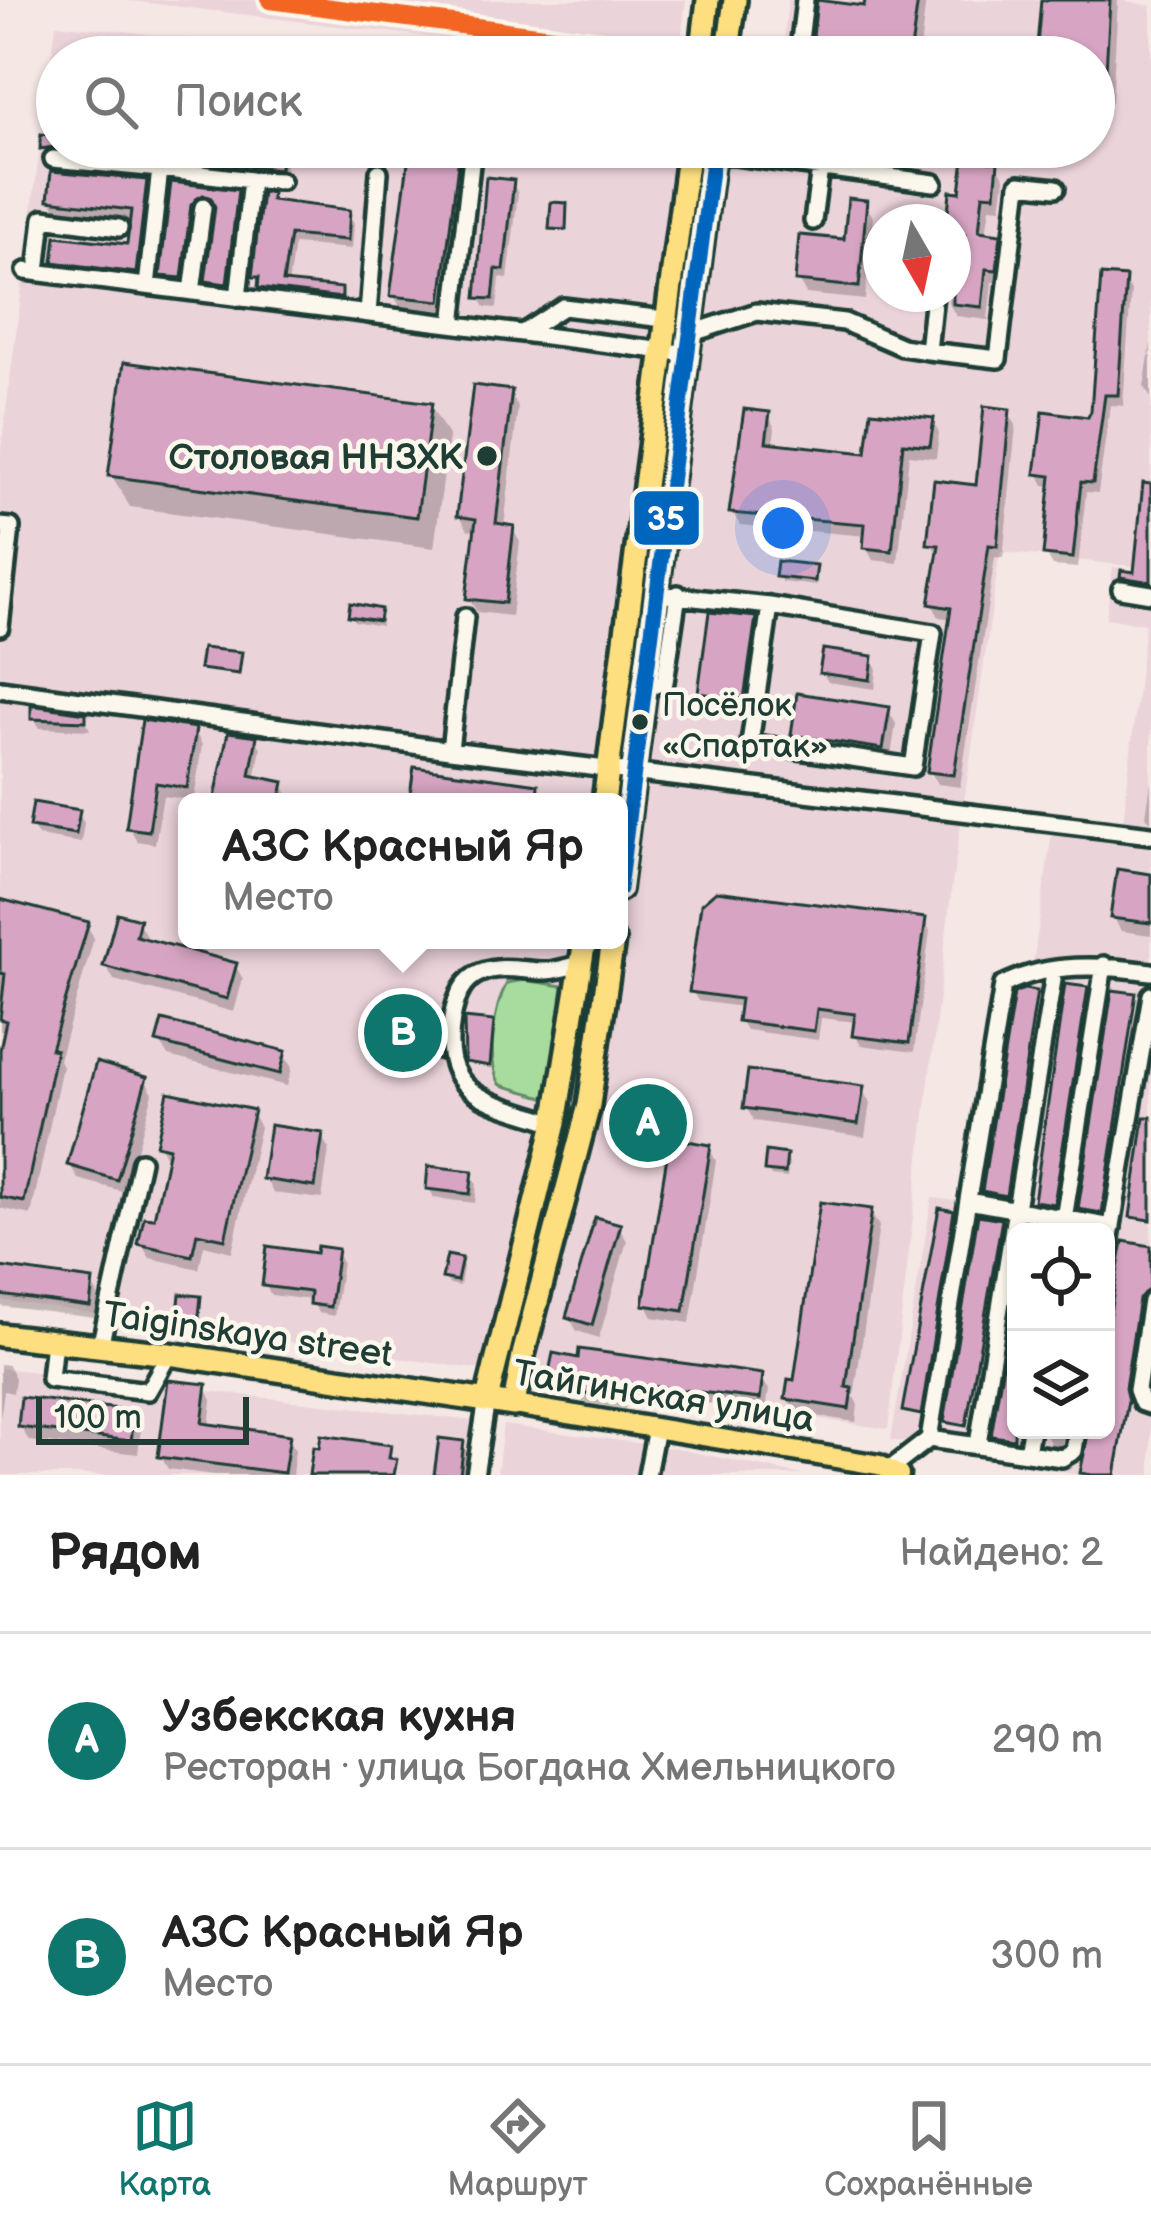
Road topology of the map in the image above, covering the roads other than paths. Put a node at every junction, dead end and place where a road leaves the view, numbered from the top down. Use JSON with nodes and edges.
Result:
{"nodes":[{"id":1,"x":709,"y":0,"type":"edge"},
{"id":2,"x":735,"y":0,"type":"edge"},
{"id":3,"x":805,"y":0,"type":"edge"},
{"id":4,"x":704,"y":36,"type":"edge"},
{"id":5,"x":730,"y":36,"type":"edge"},
{"id":6,"x":800,"y":36,"type":"edge"},
{"id":7,"x":149,"y":168,"type":"edge"},
{"id":8,"x":470,"y":168,"type":"edge"},
{"id":9,"x":686,"y":168,"type":"edge"},
{"id":10,"x":712,"y":168,"type":"edge"},
{"id":11,"x":820,"y":168,"type":"joint"},
{"id":12,"x":160,"y":169,"type":"junction"},
{"id":13,"x":379,"y":172,"type":"dead end"},
{"id":14,"x":251,"y":180,"type":"junction"},
{"id":15,"x":281,"y":182,"type":"dead end"},
{"id":16,"x":934,"y":183,"type":"dead end"},
{"id":17,"x":1056,"y":188,"type":"dead end"},
{"id":18,"x":203,"y":207,"type":"dead end"},
{"id":19,"x":813,"y":220,"type":"dead end"},
{"id":20,"x":118,"y":228,"type":"dead end"},
{"id":21,"x":147,"y":286,"type":"junction"},
{"id":22,"x":192,"y":292,"type":"junction"},
{"id":23,"x":238,"y":298,"type":"junction"},
{"id":24,"x":932,"y":312,"type":"edge"},
{"id":25,"x":368,"y":314,"type":"junction"},
{"id":26,"x":664,"y":319,"type":"junction"},
{"id":27,"x":453,"y":324,"type":"junction"},
{"id":28,"x":524,"y":332,"type":"junction"},
{"id":29,"x":690,"y":343,"type":"junction"},
{"id":30,"x":662,"y":351,"type":"junction"},
{"id":31,"x":928,"y":351,"type":"junction"},
{"id":32,"x":0,"y":526,"type":"edge"},
{"id":33,"x":1121,"y":590,"type":"dead end"},
{"id":34,"x":668,"y":594,"type":"junction"},
{"id":35,"x":1151,"y":594,"type":"edge"},
{"id":36,"x":770,"y":606,"type":"junction"},
{"id":37,"x":465,"y":617,"type":"dead end"},
{"id":38,"x":0,"y":627,"type":"edge"},
{"id":39,"x":0,"y":689,"type":"edge"},
{"id":40,"x":450,"y":750,"type":"junction"},
{"id":41,"x":608,"y":768,"type":"junction"},
{"id":42,"x":634,"y":771,"type":"junction"},
{"id":43,"x":605,"y":793,"type":"edge"},
{"id":44,"x":628,"y":818,"type":"edge"},
{"id":45,"x":1151,"y":836,"type":"edge"},
{"id":46,"x":584,"y":949,"type":"edge"},
{"id":47,"x":612,"y":949,"type":"edge"},
{"id":48,"x":582,"y":964,"type":"junction"},
{"id":49,"x":1104,"y":965,"type":"junction"},
{"id":50,"x":1151,"y":972,"type":"edge"},
{"id":51,"x":1053,"y":980,"type":"dead end"},
{"id":52,"x":1151,"y":995,"type":"edge"},
{"id":53,"x":573,"y":1025,"type":"junction"},
{"id":54,"x":602,"y":1028,"type":"junction"},
{"id":55,"x":554,"y":1123,"type":"junction"},
{"id":56,"x":141,"y":1161,"type":"dead end"},
{"id":57,"x":968,"y":1201,"type":"junction"},
{"id":58,"x":1016,"y":1210,"type":"junction"},
{"id":59,"x":1054,"y":1223,"type":"edge"},
{"id":60,"x":1063,"y":1223,"type":"edge"},
{"id":61,"x":1113,"y":1223,"type":"edge"},
{"id":62,"x":1151,"y":1301,"type":"edge"},
{"id":63,"x":0,"y":1335,"type":"edge"},
{"id":64,"x":54,"y":1341,"type":"junction"},
{"id":65,"x":100,"y":1346,"type":"junction"},
{"id":66,"x":1148,"y":1346,"type":"edge"},
{"id":67,"x":169,"y":1354,"type":"junction"},
{"id":68,"x":487,"y":1400,"type":"junction"},
{"id":69,"x":514,"y":1405,"type":"junction"},
{"id":70,"x":1151,"y":1406,"type":"edge"},
{"id":71,"x":656,"y":1428,"type":"junction"},
{"id":72,"x":929,"y":1439,"type":"junction"},
{"id":73,"x":1029,"y":1439,"type":"edge"},
{"id":74,"x":1076,"y":1439,"type":"edge"},
{"id":75,"x":978,"y":1444,"type":"junction"},
{"id":76,"x":1027,"y":1453,"type":"junction"},
{"id":77,"x":894,"y":1472,"type":"edge"},
{"id":78,"x":475,"y":1475,"type":"edge"},
{"id":79,"x":647,"y":1475,"type":"edge"}],
"edges":[{"from":1,"to":4,"type":"highway"},
{"from":2,"to":5,"type":"highway"},
{"from":3,"to":6,"type":"lane"},
{"from":7,"to":12,"type":"lane"},
{"from":8,"to":27,"type":"lane"},
{"from":9,"to":26,"type":"highway"},
{"from":10,"to":29,"type":"highway"},
{"from":11,"to":16,"type":"lane"},
{"from":11,"to":19,"type":"lane"},
{"from":12,"to":14,"type":"lane"},
{"from":12,"to":21,"type":"lane"},
{"from":13,"to":25,"type":"lane"},
{"from":14,"to":15,"type":"lane"},
{"from":14,"to":23,"type":"lane"},
{"from":17,"to":31,"type":"lane"},
{"from":18,"to":22,"type":"lane"},
{"from":20,"to":21,"type":"lane"},
{"from":21,"to":22,"type":"lane"},
{"from":22,"to":23,"type":"lane"},
{"from":23,"to":25,"type":"lane"},
{"from":24,"to":31,"type":"lane"},
{"from":25,"to":27,"type":"lane"},
{"from":26,"to":28,"type":"lane"},
{"from":26,"to":30,"type":"highway"},
{"from":27,"to":28,"type":"lane"},
{"from":28,"to":30,"type":"lane"},
{"from":29,"to":30,"type":"lane"},
{"from":29,"to":31,"type":"lane"},
{"from":29,"to":34,"type":"highway"},
{"from":30,"to":41,"type":"highway"},
{"from":32,"to":38,"type":"lane"},
{"from":33,"to":35,"type":"lane"},
{"from":34,"to":36,"type":"lane"},
{"from":34,"to":42,"type":"highway"},
{"from":36,"to":36,"type":"lane"},
{"from":37,"to":40,"type":"lane"},
{"from":39,"to":40,"type":"lane"},
{"from":40,"to":41,"type":"lane"},
{"from":41,"to":42,"type":"lane"},
{"from":41,"to":43,"type":"highway"},
{"from":42,"to":44,"type":"highway"},
{"from":42,"to":45,"type":"lane"},
{"from":46,"to":48,"type":"highway"},
{"from":47,"to":54,"type":"highway"},
{"from":48,"to":53,"type":"highway"},
{"from":48,"to":55,"type":"lane"},
{"from":49,"to":50,"type":"lane"},
{"from":49,"to":57,"type":"lane"},
{"from":49,"to":60,"type":"lane"},
{"from":51,"to":58,"type":"lane"},
{"from":52,"to":61,"type":"lane"},
{"from":53,"to":54,"type":"highway"},
{"from":53,"to":55,"type":"highway"},
{"from":54,"to":69,"type":"highway"},
{"from":55,"to":68,"type":"highway"},
{"from":56,"to":65,"type":"lane"},
{"from":57,"to":58,"type":"lane"},
{"from":57,"to":72,"type":"lane"},
{"from":58,"to":59,"type":"lane"},
{"from":58,"to":75,"type":"lane"},
{"from":62,"to":66,"type":"lane"},
{"from":63,"to":64,"type":"highway","name":"Taiginskaya street"},
{"from":64,"to":65,"type":"highway","name":"Taiginskaya street"},
{"from":64,"to":67,"type":"lane"},
{"from":65,"to":67,"type":"highway","name":"Taiginskaya street"},
{"from":66,"to":70,"type":"lane"},
{"from":67,"to":68,"type":"highway","name":"Taiginskaya street"},
{"from":68,"to":69,"type":"highway","name":"Тайгинская улица"},
{"from":68,"to":78,"type":"lane"},
{"from":69,"to":71,"type":"main road","name":"Тайгинская улица"},
{"from":71,"to":77,"type":"main road","name":"Тайгинская улица"},
{"from":71,"to":79,"type":"lane"},
{"from":72,"to":75,"type":"lane"},
{"from":72,"to":77,"type":"lane"},
{"from":73,"to":76,"type":"lane"},
{"from":74,"to":76,"type":"lane"},
{"from":75,"to":76,"type":"lane"}]}
